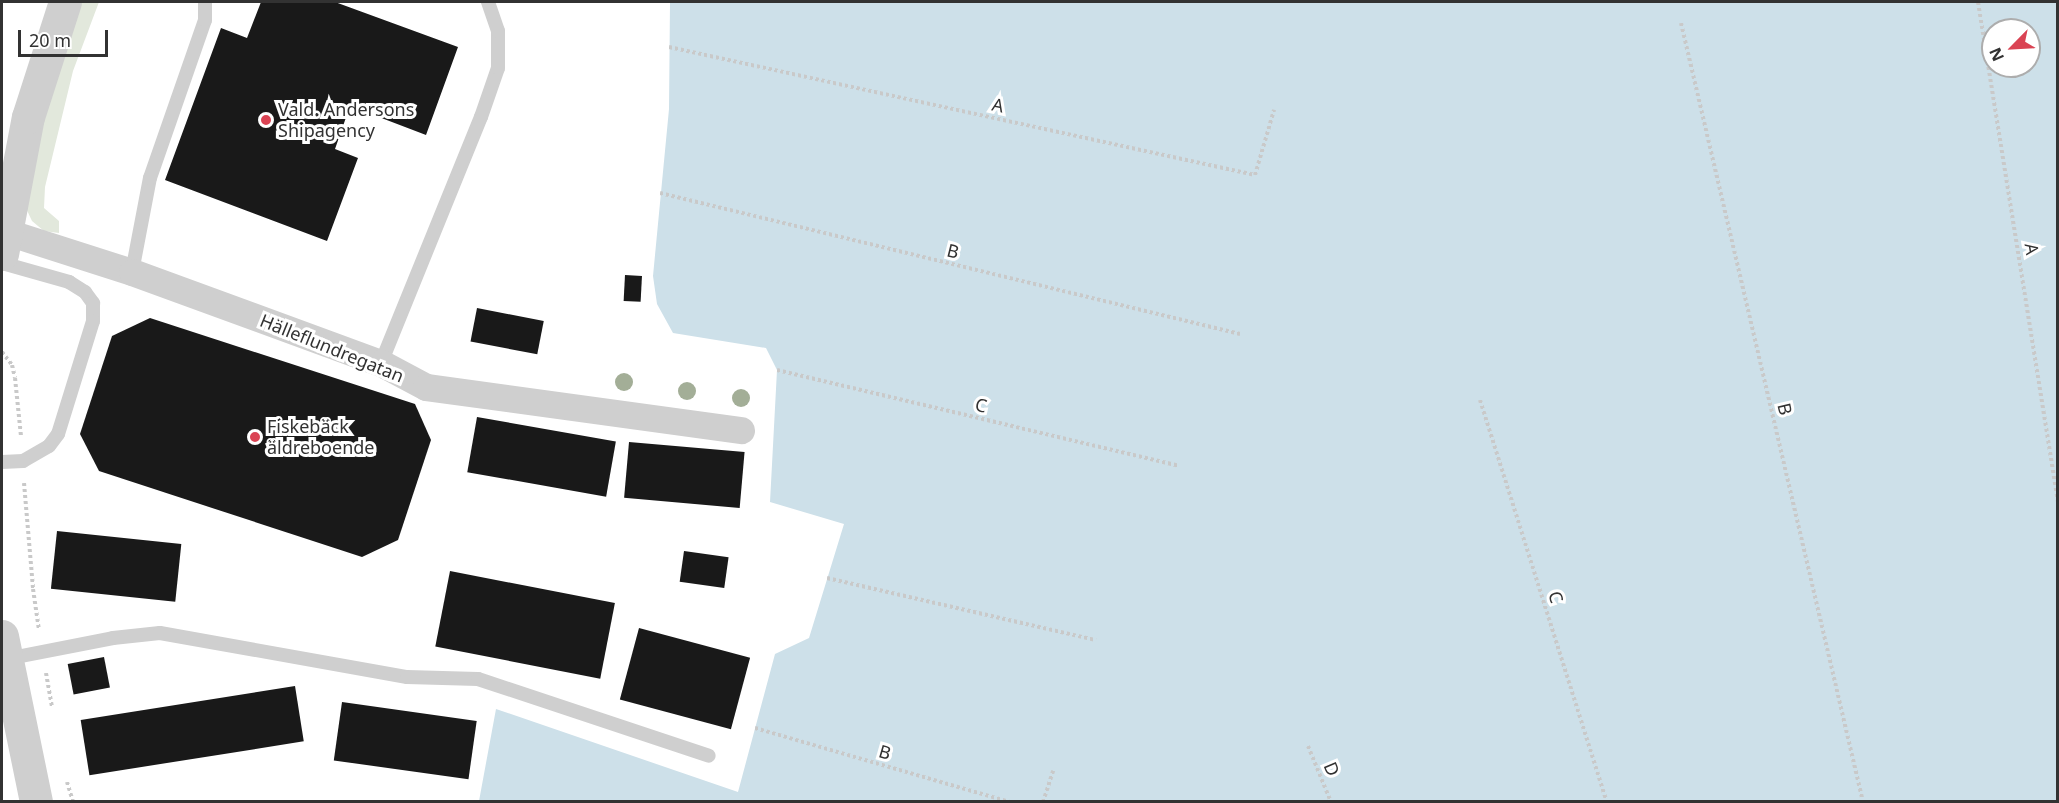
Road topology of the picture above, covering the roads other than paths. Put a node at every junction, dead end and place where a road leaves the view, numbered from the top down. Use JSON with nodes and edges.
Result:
{"nodes":[{"id":1,"x":65,"y":2,"type":"edge"},
{"id":2,"x":206,"y":2,"type":"edge"},
{"id":3,"x":488,"y":2,"type":"edge"},
{"id":4,"x":3,"y":242,"type":"edge"},
{"id":5,"x":2,"y":263,"type":"edge"},
{"id":6,"x":132,"y":272,"type":"junction"},
{"id":7,"x":381,"y":363,"type":"junction"},
{"id":8,"x":741,"y":430,"type":"dead end"},
{"id":9,"x":2,"y":462,"type":"edge"},
{"id":10,"x":4,"y":647,"type":"edge"},
{"id":11,"x":708,"y":756,"type":"dead end"},
{"id":12,"x":36,"y":801,"type":"edge"}],
"edges":[{"from":1,"to":4,"type":"street","name":"Hälleflundregatan"},
{"from":2,"to":6,"type":"lane"},
{"from":3,"to":7,"type":"lane"},
{"from":4,"to":6,"type":"street","name":"Hälleflundregatan"},
{"from":5,"to":9,"type":"lane"},
{"from":6,"to":7,"type":"street","name":"Hälleflundregatan"},
{"from":7,"to":8,"type":"street","name":"Hälleflundregatan"},
{"from":10,"to":11,"type":"lane"},
{"from":10,"to":12,"type":"street"}]}
